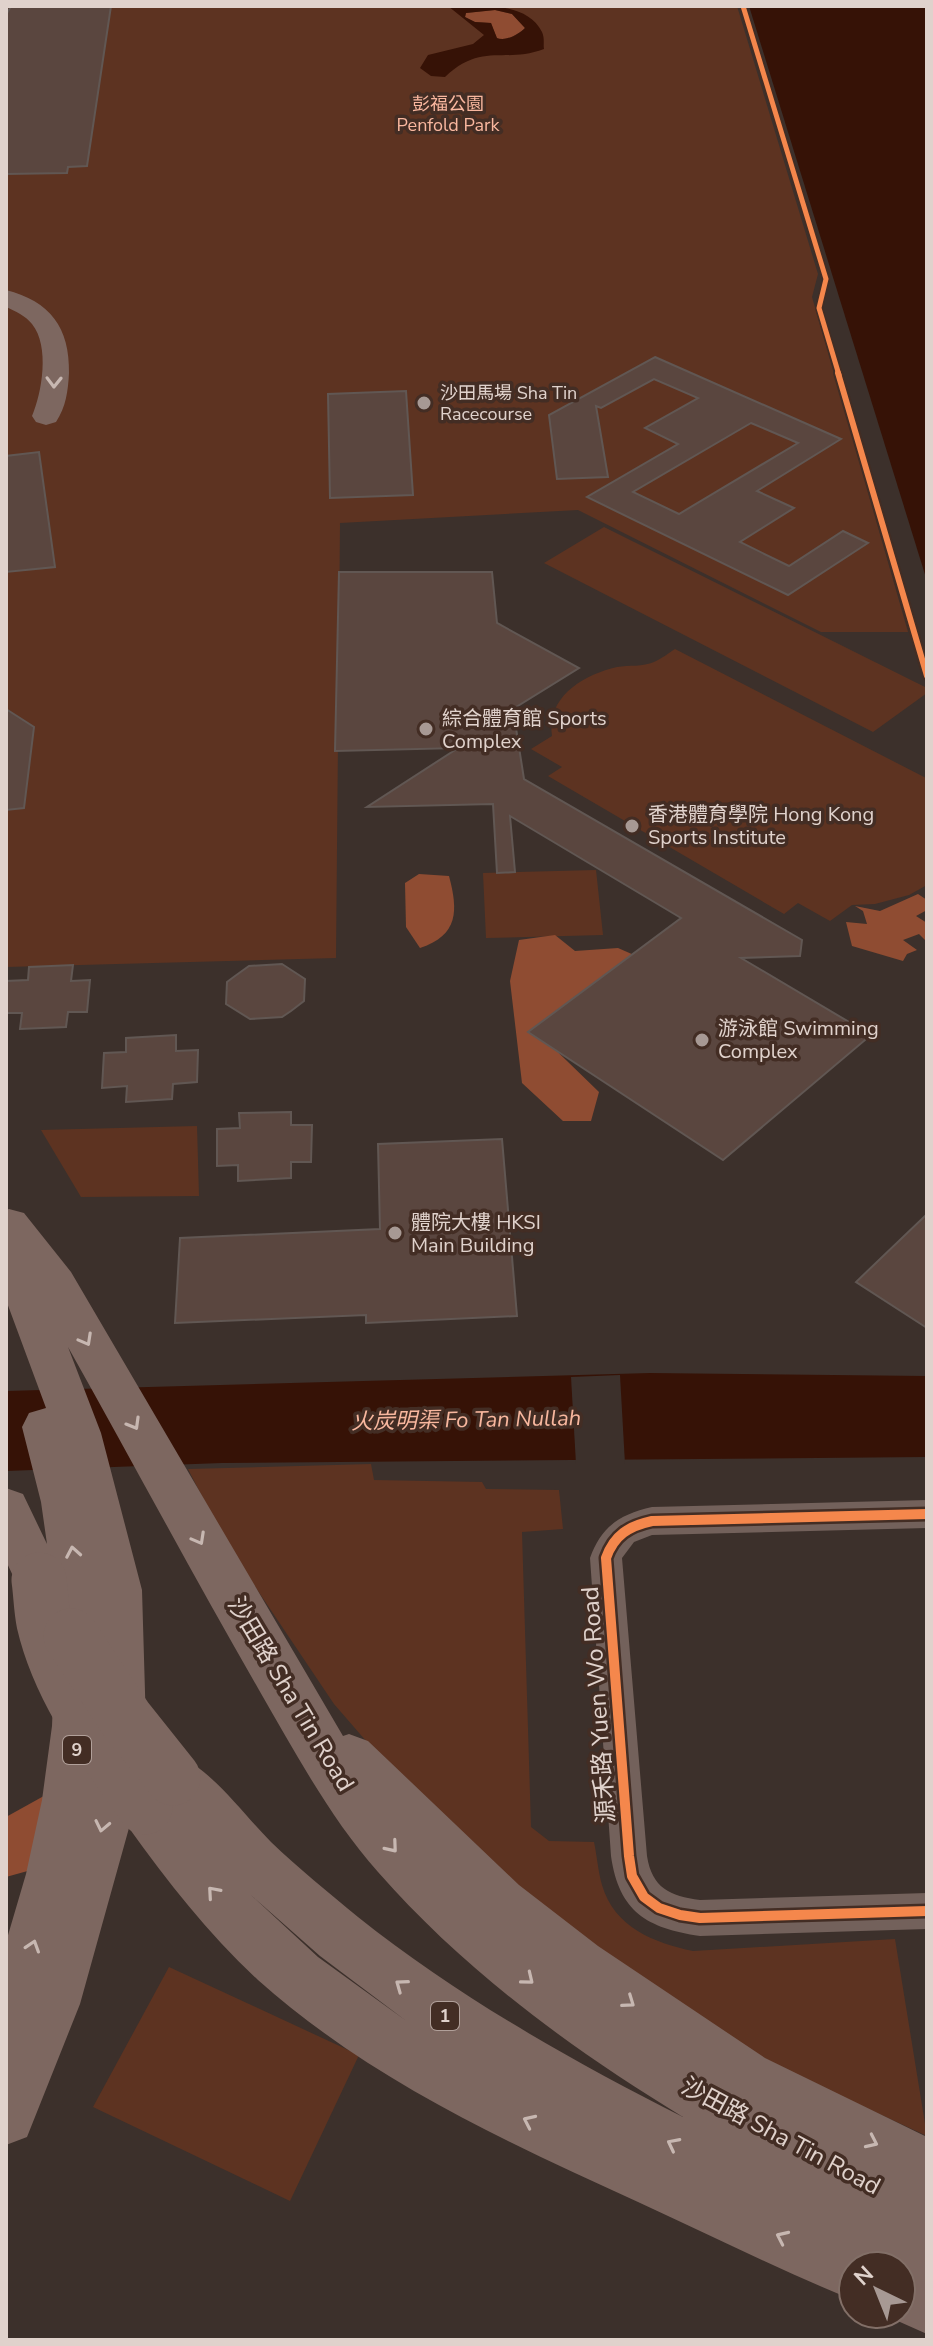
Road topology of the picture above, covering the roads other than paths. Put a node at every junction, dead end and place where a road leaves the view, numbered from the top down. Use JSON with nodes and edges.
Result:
{"nodes":[{"id":1,"x":6,"y":298,"type":"edge"},
{"id":2,"x":46,"y":416,"type":"dead end"},
{"id":3,"x":7,"y":1222,"type":"edge"},
{"id":4,"x":6,"y":1318,"type":"edge"},
{"id":5,"x":45,"y":1380,"type":"junction"},
{"id":6,"x":73,"y":1472,"type":"junction"},
{"id":7,"x":6,"y":1508,"type":"edge"},
{"id":8,"x":927,"y":1514,"type":"edge"},
{"id":9,"x":301,"y":1714,"type":"junction"},
{"id":10,"x":159,"y":1792,"type":"junction"},
{"id":11,"x":927,"y":1911,"type":"edge"},
{"id":12,"x":6,"y":2019,"type":"edge"},
{"id":13,"x":6,"y":2116,"type":"edge"},
{"id":14,"x":927,"y":2168,"type":"edge"},
{"id":15,"x":927,"y":2210,"type":"edge"},
{"id":16,"x":837,"y":2262,"type":"edge"},
{"id":17,"x":927,"y":2262,"type":"edge"}],
"edges":[{"from":1,"to":2,"type":"highway","one_way":true},
{"from":3,"to":5,"type":"highway","number":"9"},
{"from":3,"to":9,"type":"highway","name":"沙田路 Sha Tin Road","one_way":true},
{"from":4,"to":5,"type":"highway","number":"9"},
{"from":5,"to":6,"type":"highway","number":"9"},
{"from":12,"to":6,"type":"highway","number":"9","one_way":true},
{"from":6,"to":13,"type":"highway","number":"9","one_way":true},
{"from":7,"to":10,"type":"highway","bridge":true},
{"from":8,"to":11,"type":"street","name":"源禾路 Yuen Wo Road"},
{"from":9,"to":14,"type":"highway","one_way":true},
{"from":9,"to":15,"type":"highway","name":"沙田路 Sha Tin Road","one_way":true},
{"from":16,"to":10,"type":"highway","one_way":true},
{"from":17,"to":10,"type":"highway","number":"1","one_way":true}]}
